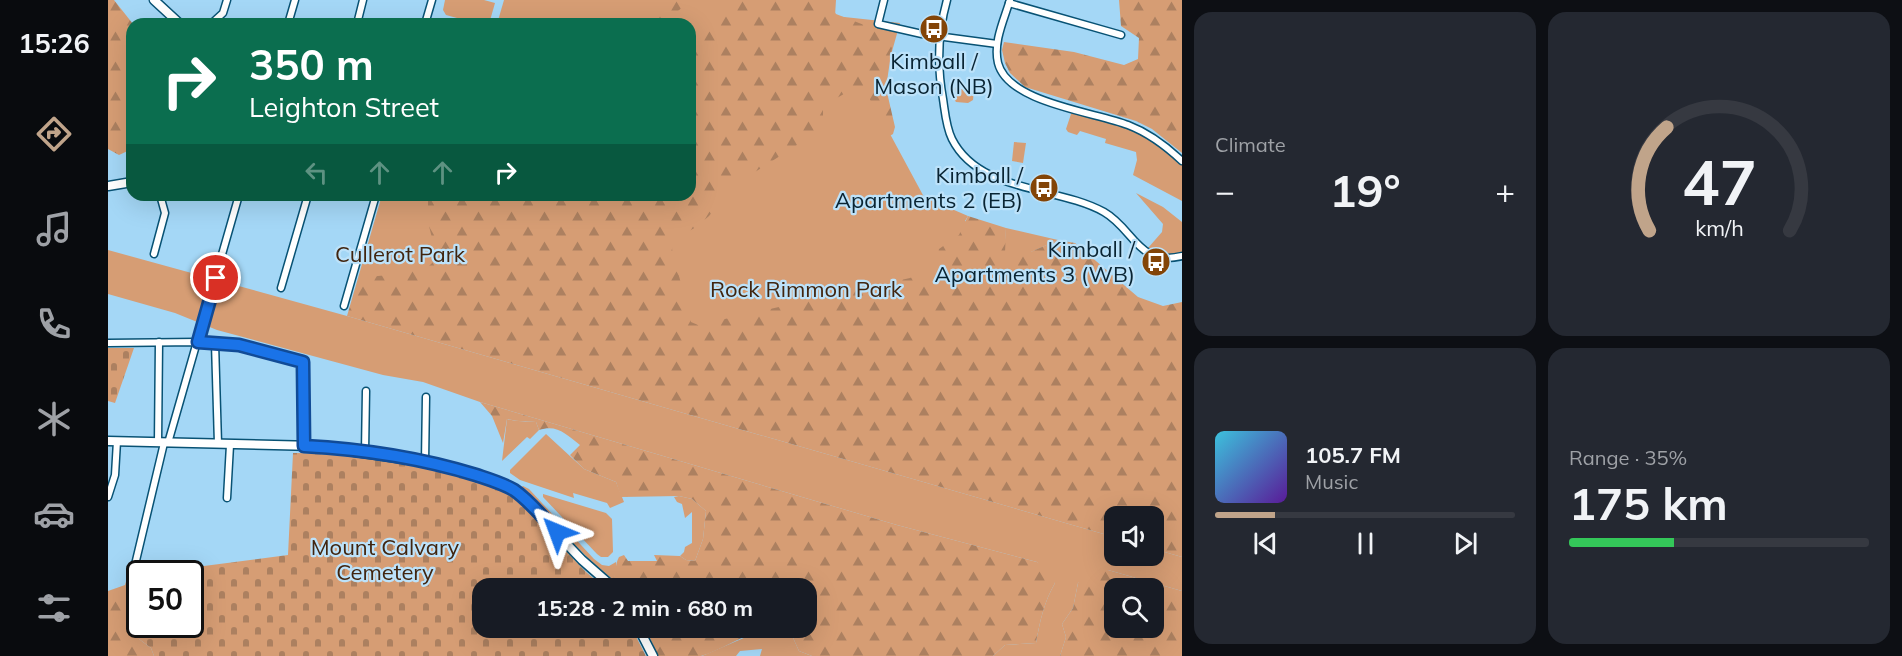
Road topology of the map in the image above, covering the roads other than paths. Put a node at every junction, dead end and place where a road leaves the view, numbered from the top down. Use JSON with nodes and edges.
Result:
{"nodes":[{"id":1,"x":154,"y":0,"type":"edge"},
{"id":2,"x":227,"y":0,"type":"edge"},
{"id":3,"x":295,"y":0,"type":"edge"},
{"id":4,"x":363,"y":0,"type":"edge"},
{"id":5,"x":432,"y":0,"type":"edge"},
{"id":6,"x":884,"y":0,"type":"edge"},
{"id":7,"x":947,"y":0,"type":"edge"},
{"id":8,"x":1010,"y":1,"type":"edge"},
{"id":9,"x":174,"y":18,"type":"edge"},
{"id":10,"x":218,"y":18,"type":"edge"},
{"id":11,"x":290,"y":18,"type":"edge"},
{"id":12,"x":358,"y":18,"type":"edge"},
{"id":13,"x":427,"y":18,"type":"edge"},
{"id":14,"x":1121,"y":35,"type":"dead end"},
{"id":15,"x":939,"y":36,"type":"junction"},
{"id":16,"x":997,"y":44,"type":"junction"},
{"id":17,"x":1182,"y":160,"type":"edge"},
{"id":18,"x":126,"y":183,"type":"edge"},
{"id":19,"x":108,"y":186,"type":"edge"},
{"id":20,"x":162,"y":201,"type":"edge"},
{"id":21,"x":237,"y":201,"type":"edge"},
{"id":22,"x":306,"y":201,"type":"edge"},
{"id":23,"x":374,"y":201,"type":"edge"},
{"id":24,"x":154,"y":254,"type":"dead end"},
{"id":25,"x":1182,"y":256,"type":"edge"},
{"id":26,"x":281,"y":288,"type":"dead end"},
{"id":27,"x":344,"y":306,"type":"dead end"},
{"id":28,"x":159,"y":342,"type":"junction"},
{"id":29,"x":198,"y":342,"type":"junction"},
{"id":30,"x":108,"y":343,"type":"edge"},
{"id":31,"x":215,"y":343,"type":"junction"},
{"id":32,"x":366,"y":391,"type":"dead end"},
{"id":33,"x":426,"y":397,"type":"dead end"},
{"id":34,"x":113,"y":441,"type":"edge"},
{"id":35,"x":163,"y":443,"type":"junction"},
{"id":36,"x":218,"y":444,"type":"junction"},
{"id":37,"x":230,"y":445,"type":"junction"},
{"id":38,"x":304,"y":446,"type":"junction"},
{"id":39,"x":365,"y":452,"type":"junction"},
{"id":40,"x":425,"y":462,"type":"junction"},
{"id":41,"x":108,"y":497,"type":"edge"},
{"id":42,"x":227,"y":498,"type":"dead end"},
{"id":43,"x":136,"y":560,"type":"edge"},
{"id":44,"x":603,"y":578,"type":"edge"},
{"id":45,"x":644,"y":638,"type":"edge"},
{"id":46,"x":653,"y":656,"type":"edge"}],
"edges":[{"from":1,"to":9,"type":"main road"},
{"from":2,"to":10,"type":"street"},
{"from":3,"to":11,"type":"street"},
{"from":4,"to":12,"type":"street"},
{"from":5,"to":13,"type":"street"},
{"from":6,"to":15,"type":"street"},
{"from":7,"to":15,"type":"street"},
{"from":8,"to":14,"type":"street"},
{"from":8,"to":16,"type":"street"},
{"from":15,"to":16,"type":"street"},
{"from":15,"to":25,"type":"street"},
{"from":16,"to":17,"type":"street"},
{"from":18,"to":19,"type":"main road"},
{"from":20,"to":24,"type":"street"},
{"from":21,"to":29,"type":"street"},
{"from":22,"to":26,"type":"street"},
{"from":23,"to":27,"type":"street"},
{"from":28,"to":29,"type":"street"},
{"from":28,"to":30,"type":"street"},
{"from":28,"to":35,"type":"street"},
{"from":29,"to":31,"type":"street"},
{"from":29,"to":35,"type":"street"},
{"from":31,"to":36,"type":"street"},
{"from":31,"to":38,"type":"street"},
{"from":32,"to":39,"type":"street"},
{"from":33,"to":40,"type":"street"},
{"from":34,"to":35,"type":"main road"},
{"from":34,"to":41,"type":"street"},
{"from":35,"to":36,"type":"main road"},
{"from":35,"to":43,"type":"street"},
{"from":36,"to":37,"type":"main road"},
{"from":37,"to":38,"type":"main road"},
{"from":37,"to":42,"type":"street"},
{"from":38,"to":39,"type":"main road"},
{"from":39,"to":40,"type":"main road"},
{"from":40,"to":44,"type":"main road"},
{"from":45,"to":46,"type":"main road"}]}
